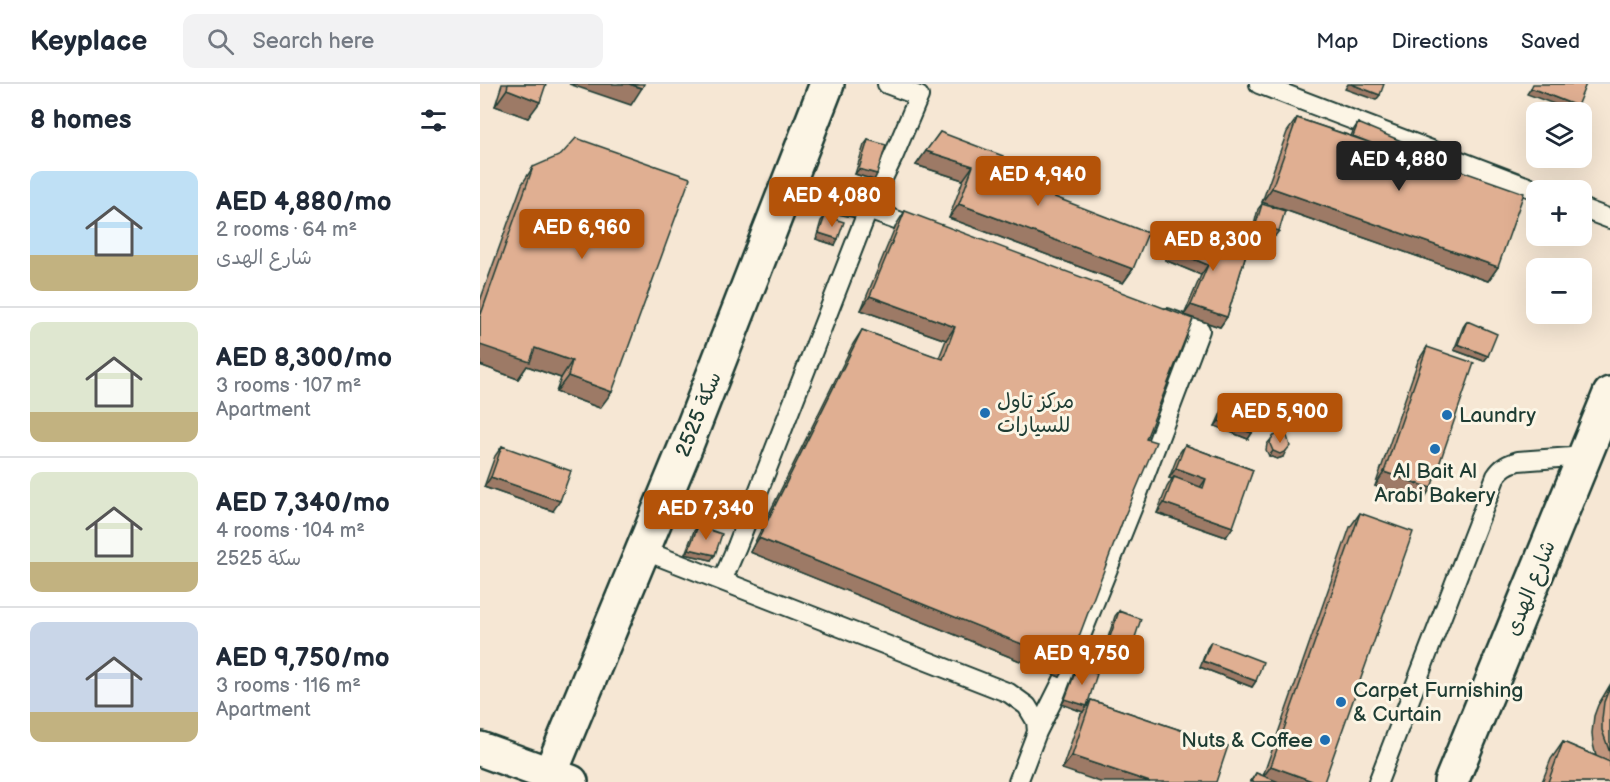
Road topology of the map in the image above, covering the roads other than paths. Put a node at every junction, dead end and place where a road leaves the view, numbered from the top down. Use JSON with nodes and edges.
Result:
{"nodes":[{"id":1,"x":827,"y":84,"type":"edge"},
{"id":2,"x":886,"y":84,"type":"edge"},
{"id":3,"x":1259,"y":84,"type":"edge"},
{"id":4,"x":1526,"y":186,"type":"edge"},
{"id":5,"x":787,"y":187,"type":"junction"},
{"id":6,"x":868,"y":210,"type":"junction"},
{"id":7,"x":1592,"y":212,"type":"edge"},
{"id":8,"x":1610,"y":219,"type":"edge"},
{"id":9,"x":934,"y":234,"type":"edge"},
{"id":10,"x":1156,"y":314,"type":"edge"},
{"id":11,"x":1610,"y":394,"type":"edge"},
{"id":12,"x":1584,"y":456,"type":"junction"},
{"id":13,"x":643,"y":550,"type":"junction"},
{"id":14,"x":723,"y":581,"type":"junction"},
{"id":15,"x":1037,"y":732,"type":"junction"},
{"id":16,"x":480,"y":749,"type":"edge"},
{"id":17,"x":560,"y":778,"type":"edge"},
{"id":18,"x":1018,"y":782,"type":"edge"},
{"id":19,"x":1378,"y":782,"type":"edge"},
{"id":20,"x":1451,"y":782,"type":"edge"}],
"edges":[{"from":1,"to":5,"type":"street","name":"سكة 2525"},
{"from":2,"to":6,"type":"lane"},
{"from":3,"to":4,"type":"lane"},
{"from":5,"to":6,"type":"lane"},
{"from":5,"to":13,"type":"street","name":"سكة 2525"},
{"from":6,"to":9,"type":"lane"},
{"from":6,"to":14,"type":"lane"},
{"from":7,"to":8,"type":"lane"},
{"from":10,"to":15,"type":"lane"},
{"from":11,"to":12,"type":"street","name":"شارع الهدى"},
{"from":12,"to":19,"type":"lane"},
{"from":12,"to":20,"type":"street","name":"شارع الهدى"},
{"from":13,"to":14,"type":"lane"},
{"from":13,"to":17,"type":"street","name":"سكة 2525"},
{"from":14,"to":15,"type":"lane"},
{"from":15,"to":18,"type":"lane"},
{"from":16,"to":17,"type":"street"}]}
